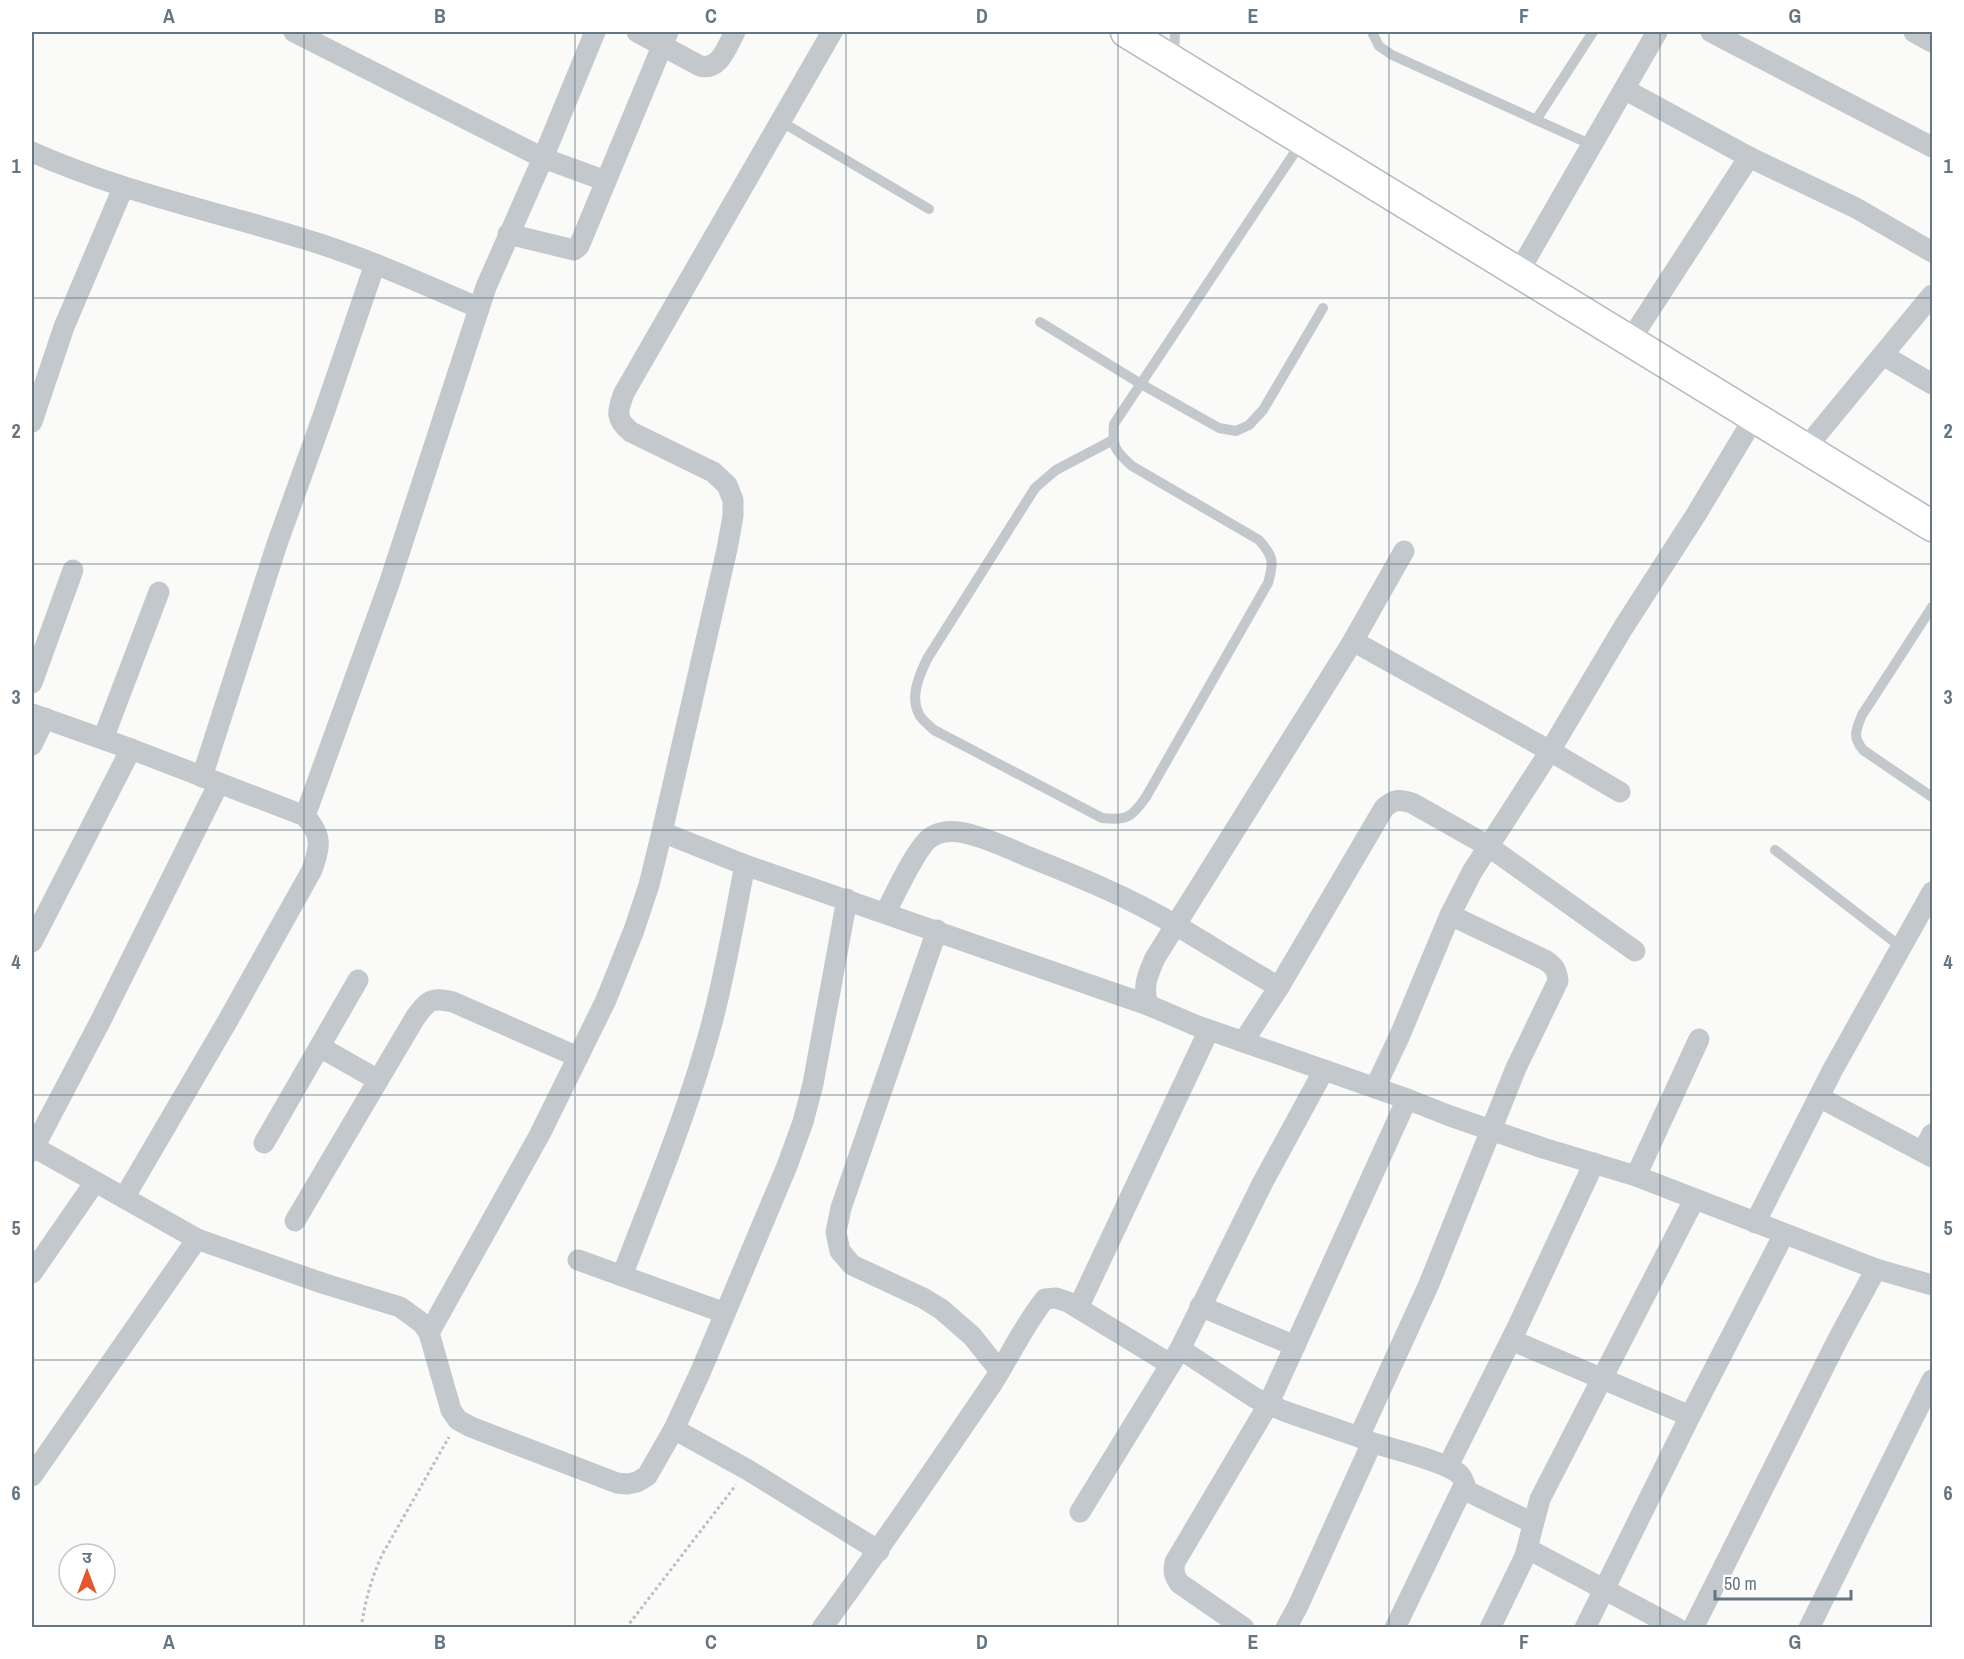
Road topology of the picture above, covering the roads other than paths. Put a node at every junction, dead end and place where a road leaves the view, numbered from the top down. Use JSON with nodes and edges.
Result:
{"nodes":[{"id":1,"x":294,"y":32,"type":"edge"},
{"id":2,"x":596,"y":32,"type":"edge"},
{"id":3,"x":637,"y":32,"type":"edge"},
{"id":4,"x":735,"y":32,"type":"edge"},
{"id":5,"x":832,"y":32,"type":"edge"},
{"id":6,"x":1126,"y":32,"type":"edge"},
{"id":7,"x":1175,"y":32,"type":"edge"},
{"id":8,"x":1372,"y":32,"type":"edge"},
{"id":9,"x":1593,"y":32,"type":"edge"},
{"id":10,"x":1658,"y":32,"type":"edge"},
{"id":11,"x":1711,"y":32,"type":"edge"},
{"id":12,"x":1914,"y":32,"type":"edge"},
{"id":13,"x":665,"y":38,"type":"edge"},
{"id":14,"x":1932,"y":42,"type":"edge"},
{"id":15,"x":1174,"y":61,"type":"junction"},
{"id":16,"x":1624,"y":89,"type":"junction"},
{"id":17,"x":1536,"y":120,"type":"junction"},
{"id":18,"x":780,"y":122,"type":"junction"},
{"id":19,"x":1303,"y":140,"type":"junction"},
{"id":20,"x":1592,"y":145,"type":"junction"},
{"id":21,"x":1932,"y":147,"type":"edge"},
{"id":22,"x":32,"y":152,"type":"edge"},
{"id":23,"x":1749,"y":157,"type":"junction"},
{"id":24,"x":543,"y":158,"type":"junction"},
{"id":25,"x":606,"y":181,"type":"junction"},
{"id":26,"x":123,"y":188,"type":"junction"},
{"id":27,"x":928,"y":209,"type":"dead end"},
{"id":28,"x":508,"y":234,"type":"junction"},
{"id":29,"x":1932,"y":252,"type":"edge"},
{"id":30,"x":375,"y":264,"type":"junction"},
{"id":31,"x":1518,"y":273,"type":"junction"},
{"id":32,"x":1932,"y":295,"type":"edge"},
{"id":33,"x":479,"y":308,"type":"junction"},
{"id":34,"x":1323,"y":308,"type":"dead end"},
{"id":35,"x":1040,"y":322,"type":"dead end"},
{"id":36,"x":1629,"y":342,"type":"junction"},
{"id":37,"x":1883,"y":355,"type":"junction"},
{"id":38,"x":1141,"y":384,"type":"junction"},
{"id":39,"x":1932,"y":384,"type":"edge"},
{"id":40,"x":1754,"y":418,"type":"junction"},
{"id":41,"x":32,"y":422,"type":"edge"},
{"id":42,"x":1113,"y":440,"type":"junction"},
{"id":43,"x":1805,"y":449,"type":"junction"},
{"id":44,"x":1932,"y":526,"type":"edge"},
{"id":45,"x":1404,"y":551,"type":"dead end"},
{"id":46,"x":73,"y":570,"type":"dead end"},
{"id":47,"x":159,"y":592,"type":"dead end"},
{"id":48,"x":1932,"y":607,"type":"edge"},
{"id":49,"x":1353,"y":641,"type":"junction"},
{"id":50,"x":32,"y":683,"type":"edge"},
{"id":51,"x":38,"y":716,"type":"edge"},
{"id":52,"x":103,"y":739,"type":"junction"},
{"id":53,"x":32,"y":745,"type":"edge"},
{"id":54,"x":131,"y":749,"type":"junction"},
{"id":55,"x":1550,"y":751,"type":"junction"},
{"id":56,"x":210,"y":780,"type":"junction"},
{"id":57,"x":1620,"y":792,"type":"dead end"},
{"id":58,"x":1932,"y":797,"type":"edge"},
{"id":59,"x":305,"y":816,"type":"junction"},
{"id":60,"x":662,"y":832,"type":"junction"},
{"id":61,"x":1488,"y":846,"type":"junction"},
{"id":62,"x":1775,"y":850,"type":"dead end"},
{"id":63,"x":745,"y":865,"type":"junction"},
{"id":64,"x":1932,"y":892,"type":"edge"},
{"id":65,"x":847,"y":899,"type":"junction"},
{"id":66,"x":886,"y":912,"type":"junction"},
{"id":67,"x":1450,"y":915,"type":"junction"},
{"id":68,"x":1176,"y":925,"type":"junction"},
{"id":69,"x":937,"y":930,"type":"junction"},
{"id":70,"x":32,"y":942,"type":"edge"},
{"id":71,"x":1901,"y":947,"type":"junction"},
{"id":72,"x":1635,"y":951,"type":"dead end"},
{"id":73,"x":358,"y":980,"type":"dead end"},
{"id":74,"x":1279,"y":987,"type":"junction"},
{"id":75,"x":1148,"y":1005,"type":"junction"},
{"id":76,"x":1209,"y":1030,"type":"junction"},
{"id":77,"x":1699,"y":1039,"type":"dead end"},
{"id":78,"x":1243,"y":1042,"type":"junction"},
{"id":79,"x":320,"y":1047,"type":"junction"},
{"id":80,"x":578,"y":1057,"type":"junction"},
{"id":81,"x":1324,"y":1070,"type":"junction"},
{"id":82,"x":378,"y":1080,"type":"junction"},
{"id":83,"x":1375,"y":1088,"type":"junction"},
{"id":84,"x":1819,"y":1097,"type":"junction"},
{"id":85,"x":1407,"y":1099,"type":"junction"},
{"id":86,"x":1491,"y":1130,"type":"junction"},
{"id":87,"x":264,"y":1143,"type":"dead end"},
{"id":88,"x":1929,"y":1147,"type":"edge"},
{"id":89,"x":32,"y":1148,"type":"edge"},
{"id":90,"x":1594,"y":1163,"type":"junction"},
{"id":91,"x":1636,"y":1176,"type":"junction"},
{"id":92,"x":95,"y":1182,"type":"junction"},
{"id":93,"x":124,"y":1198,"type":"junction"},
{"id":94,"x":1694,"y":1200,"type":"junction"},
{"id":95,"x":295,"y":1221,"type":"dead end"},
{"id":96,"x":1755,"y":1223,"type":"junction"},
{"id":97,"x":1784,"y":1234,"type":"junction"},
{"id":98,"x":197,"y":1239,"type":"junction"},
{"id":99,"x":578,"y":1260,"type":"dead end"},
{"id":100,"x":1876,"y":1269,"type":"junction"},
{"id":101,"x":32,"y":1273,"type":"edge"},
{"id":102,"x":622,"y":1276,"type":"junction"},
{"id":103,"x":1932,"y":1285,"type":"edge"},
{"id":104,"x":1200,"y":1306,"type":"junction"},
{"id":105,"x":1078,"y":1308,"type":"junction"},
{"id":106,"x":725,"y":1313,"type":"junction"},
{"id":107,"x":429,"y":1334,"type":"junction"},
{"id":108,"x":1511,"y":1340,"type":"junction"},
{"id":109,"x":1295,"y":1346,"type":"junction"},
{"id":110,"x":1175,"y":1356,"type":"junction"},
{"id":111,"x":1000,"y":1371,"type":"junction"},
{"id":112,"x":1602,"y":1379,"type":"junction"},
{"id":113,"x":1932,"y":1380,"type":"edge"},
{"id":114,"x":1268,"y":1404,"type":"junction"},
{"id":115,"x":1690,"y":1416,"type":"junction"},
{"id":116,"x":674,"y":1429,"type":"junction"},
{"id":117,"x":1364,"y":1439,"type":"junction"},
{"id":118,"x":1448,"y":1467,"type":"junction"},
{"id":119,"x":32,"y":1476,"type":"edge"},
{"id":120,"x":1464,"y":1485,"type":"junction"},
{"id":121,"x":1080,"y":1512,"type":"dead end"},
{"id":122,"x":1533,"y":1523,"type":"junction"},
{"id":123,"x":1528,"y":1546,"type":"junction"},
{"id":124,"x":879,"y":1551,"type":"junction"},
{"id":125,"x":1604,"y":1590,"type":"junction"},
{"id":126,"x":822,"y":1628,"type":"edge"},
{"id":127,"x":1244,"y":1628,"type":"edge"},
{"id":128,"x":1286,"y":1628,"type":"edge"},
{"id":129,"x":1395,"y":1628,"type":"edge"},
{"id":130,"x":1490,"y":1628,"type":"edge"},
{"id":131,"x":1585,"y":1628,"type":"edge"},
{"id":132,"x":1677,"y":1628,"type":"edge"},
{"id":133,"x":1693,"y":1628,"type":"edge"},
{"id":134,"x":1809,"y":1628,"type":"edge"}],
"edges":[{"from":1,"to":24,"type":"street"},
{"from":2,"to":24,"type":"street"},
{"from":3,"to":13,"type":"street"},
{"from":4,"to":13,"type":"street"},
{"from":5,"to":18,"type":"street"},
{"from":6,"to":15,"type":"street"},
{"from":7,"to":15,"type":"lane"},
{"from":8,"to":17,"type":"lane"},
{"from":9,"to":17,"type":"lane"},
{"from":10,"to":16,"type":"street"},
{"from":11,"to":21,"type":"street"},
{"from":12,"to":14,"type":"street"},
{"from":13,"to":25,"type":"street"},
{"from":15,"to":19,"type":"street"},
{"from":16,"to":20,"type":"street"},
{"from":16,"to":23,"type":"street"},
{"from":17,"to":20,"type":"lane"},
{"from":18,"to":27,"type":"lane"},
{"from":18,"to":60,"type":"street"},
{"from":19,"to":31,"type":"street"},
{"from":19,"to":38,"type":"lane"},
{"from":20,"to":31,"type":"street"},
{"from":22,"to":26,"type":"street"},
{"from":23,"to":29,"type":"street"},
{"from":23,"to":36,"type":"street"},
{"from":24,"to":25,"type":"street"},
{"from":24,"to":28,"type":"street"},
{"from":25,"to":28,"type":"street"},
{"from":26,"to":30,"type":"street"},
{"from":26,"to":41,"type":"street"},
{"from":28,"to":33,"type":"street"},
{"from":30,"to":33,"type":"street"},
{"from":30,"to":56,"type":"street"},
{"from":31,"to":36,"type":"street"},
{"from":32,"to":37,"type":"street"},
{"from":33,"to":59,"type":"street"},
{"from":34,"to":38,"type":"lane"},
{"from":35,"to":38,"type":"lane"},
{"from":36,"to":40,"type":"street"},
{"from":37,"to":39,"type":"street"},
{"from":37,"to":43,"type":"street"},
{"from":38,"to":42,"type":"lane"},
{"from":40,"to":43,"type":"street"},
{"from":40,"to":55,"type":"street"},
{"from":42,"to":42,"type":"lane"},
{"from":43,"to":44,"type":"street"},
{"from":45,"to":49,"type":"street"},
{"from":46,"to":50,"type":"street"},
{"from":47,"to":52,"type":"street"},
{"from":48,"to":58,"type":"lane"},
{"from":49,"to":55,"type":"street"},
{"from":49,"to":68,"type":"street"},
{"from":51,"to":52,"type":"street"},
{"from":51,"to":53,"type":"street"},
{"from":52,"to":54,"type":"street"},
{"from":54,"to":56,"type":"street"},
{"from":54,"to":70,"type":"street"},
{"from":55,"to":57,"type":"street"},
{"from":55,"to":61,"type":"street"},
{"from":56,"to":59,"type":"street"},
{"from":56,"to":89,"type":"street"},
{"from":59,"to":93,"type":"street"},
{"from":60,"to":63,"type":"street"},
{"from":60,"to":80,"type":"street"},
{"from":61,"to":67,"type":"street"},
{"from":61,"to":72,"type":"street"},
{"from":61,"to":74,"type":"street"},
{"from":62,"to":71,"type":"lane"},
{"from":63,"to":65,"type":"street"},
{"from":63,"to":102,"type":"street"},
{"from":64,"to":71,"type":"street"},
{"from":65,"to":66,"type":"street"},
{"from":65,"to":106,"type":"street"},
{"from":66,"to":68,"type":"street"},
{"from":66,"to":69,"type":"street"},
{"from":67,"to":83,"type":"street"},
{"from":67,"to":86,"type":"street"},
{"from":68,"to":74,"type":"street"},
{"from":68,"to":75,"type":"street"},
{"from":69,"to":75,"type":"street"},
{"from":69,"to":111,"type":"street"},
{"from":71,"to":84,"type":"street"},
{"from":73,"to":79,"type":"street"},
{"from":74,"to":78,"type":"street"},
{"from":75,"to":76,"type":"street"},
{"from":76,"to":78,"type":"street"},
{"from":76,"to":105,"type":"street"},
{"from":77,"to":91,"type":"street"},
{"from":78,"to":81,"type":"street"},
{"from":79,"to":82,"type":"street"},
{"from":79,"to":87,"type":"street"},
{"from":80,"to":82,"type":"street"},
{"from":80,"to":107,"type":"street"},
{"from":81,"to":83,"type":"street"},
{"from":81,"to":104,"type":"street"},
{"from":82,"to":95,"type":"street"},
{"from":83,"to":85,"type":"street"},
{"from":84,"to":88,"type":"street"},
{"from":84,"to":96,"type":"street"},
{"from":85,"to":86,"type":"street"},
{"from":85,"to":109,"type":"street"},
{"from":86,"to":90,"type":"street"},
{"from":86,"to":117,"type":"street"},
{"from":89,"to":92,"type":"street"},
{"from":90,"to":91,"type":"street"},
{"from":90,"to":108,"type":"street"},
{"from":91,"to":94,"type":"street"},
{"from":92,"to":93,"type":"street"},
{"from":92,"to":101,"type":"street"},
{"from":93,"to":98,"type":"street"},
{"from":94,"to":96,"type":"street"},
{"from":94,"to":112,"type":"street"},
{"from":96,"to":97,"type":"street"},
{"from":97,"to":100,"type":"street"},
{"from":97,"to":115,"type":"street"},
{"from":98,"to":107,"type":"street"},
{"from":98,"to":119,"type":"street"},
{"from":99,"to":102,"type":"street"},
{"from":100,"to":103,"type":"street"},
{"from":100,"to":133,"type":"street"},
{"from":102,"to":106,"type":"street"},
{"from":104,"to":109,"type":"street"},
{"from":104,"to":110,"type":"street"},
{"from":105,"to":110,"type":"street"},
{"from":105,"to":111,"type":"street"},
{"from":106,"to":116,"type":"street"},
{"from":107,"to":116,"type":"street"},
{"from":108,"to":112,"type":"street"},
{"from":108,"to":118,"type":"street"},
{"from":109,"to":114,"type":"street"},
{"from":110,"to":114,"type":"street"},
{"from":110,"to":121,"type":"street"},
{"from":111,"to":124,"type":"street"},
{"from":112,"to":115,"type":"street"},
{"from":112,"to":122,"type":"street"},
{"from":113,"to":134,"type":"street"},
{"from":114,"to":117,"type":"street"},
{"from":114,"to":127,"type":"street"},
{"from":115,"to":125,"type":"street"},
{"from":116,"to":124,"type":"street"},
{"from":117,"to":118,"type":"street"},
{"from":117,"to":128,"type":"street"},
{"from":118,"to":120,"type":"street"},
{"from":120,"to":122,"type":"street"},
{"from":120,"to":129,"type":"street"},
{"from":122,"to":123,"type":"street"},
{"from":123,"to":125,"type":"street"},
{"from":123,"to":130,"type":"street"},
{"from":124,"to":126,"type":"street"},
{"from":125,"to":131,"type":"street"},
{"from":125,"to":132,"type":"street"}]}
